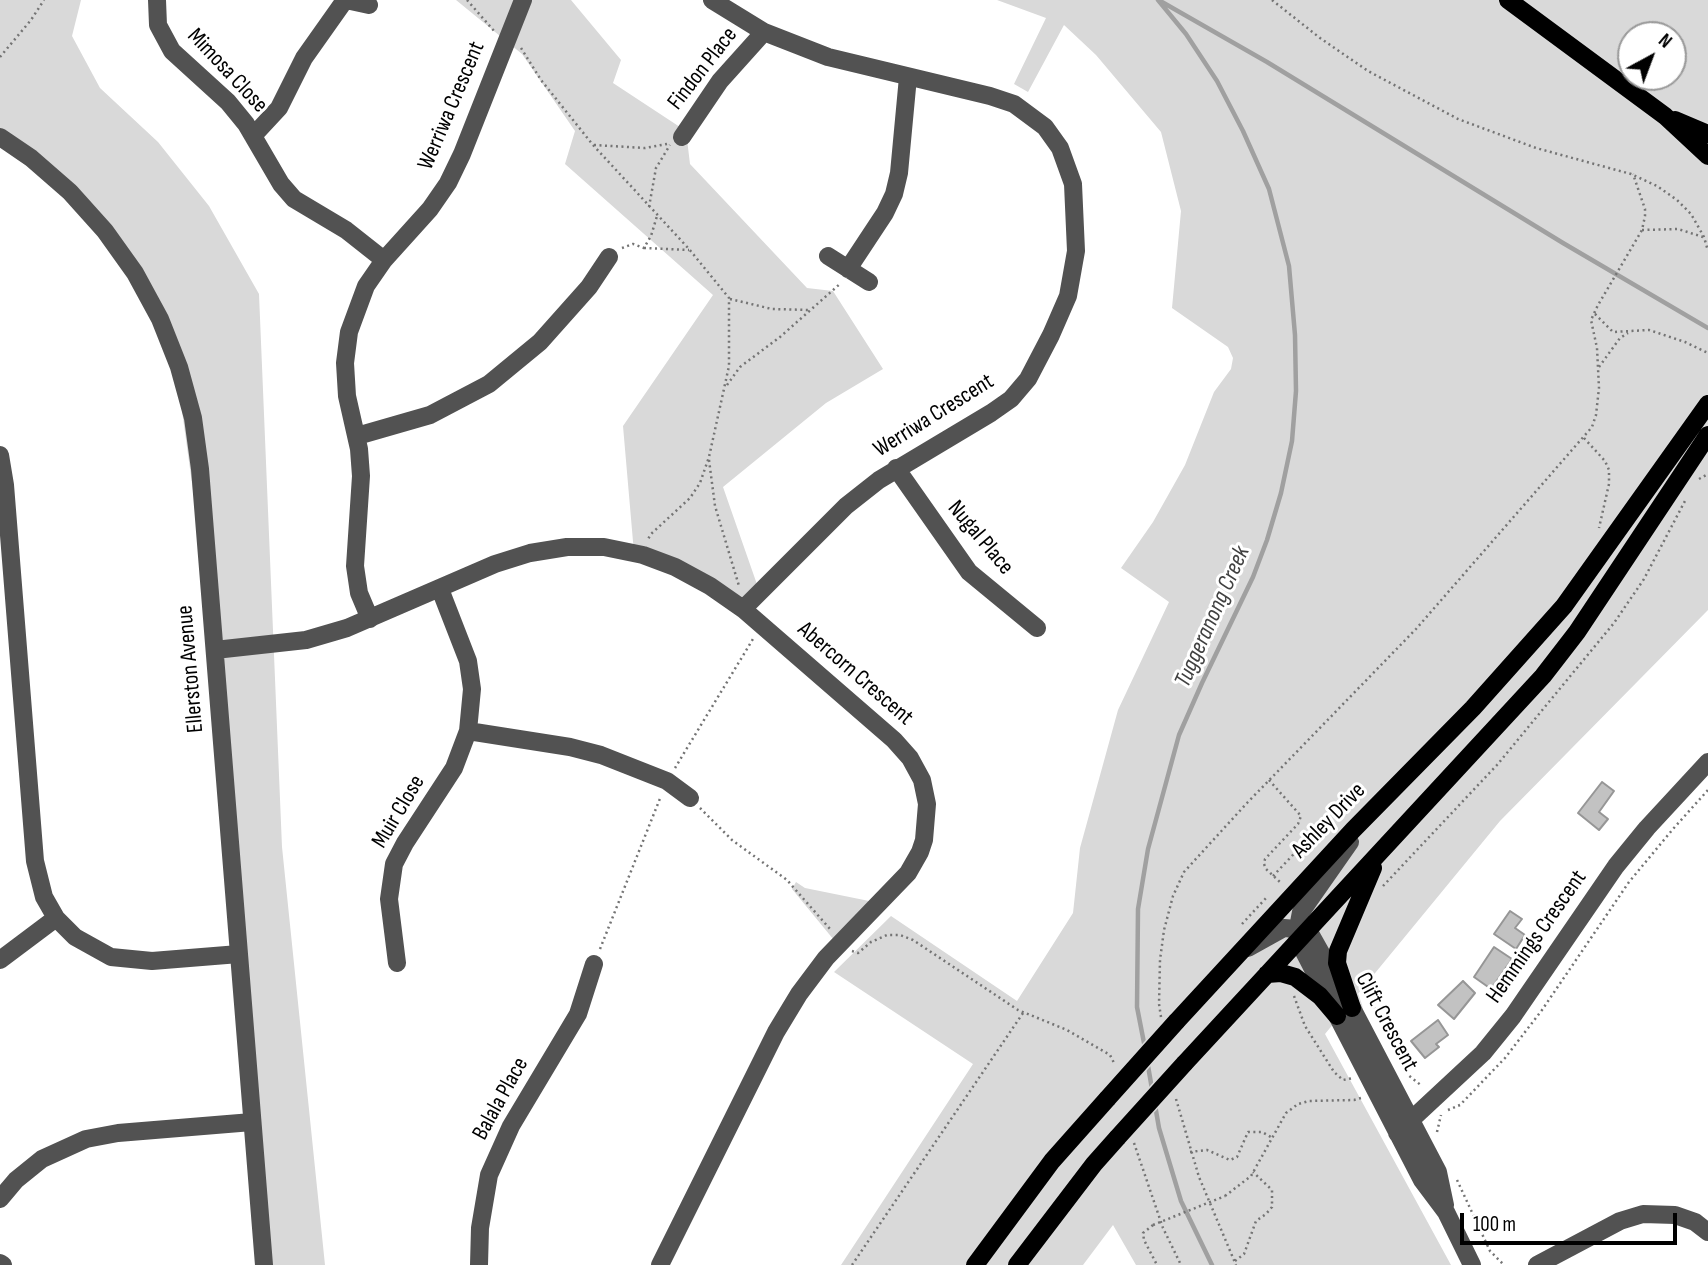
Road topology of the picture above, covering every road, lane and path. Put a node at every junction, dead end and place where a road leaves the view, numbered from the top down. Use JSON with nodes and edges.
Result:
{"nodes":[{"id":1,"x":44,"y":0,"type":"edge"},
{"id":2,"x":157,"y":0,"type":"edge"},
{"id":3,"x":346,"y":0,"type":"edge"},
{"id":4,"x":467,"y":0,"type":"edge"},
{"id":5,"x":523,"y":0,"type":"edge"},
{"id":6,"x":712,"y":0,"type":"edge"},
{"id":7,"x":1272,"y":0,"type":"edge"},
{"id":8,"x":1508,"y":0,"type":"edge"},
{"id":9,"x":369,"y":5,"type":"dead end"},
{"id":10,"x":764,"y":32,"type":"junction"},
{"id":11,"x":507,"y":40,"type":"junction"},
{"id":12,"x":0,"y":57,"type":"edge"},
{"id":13,"x":908,"y":77,"type":"junction"},
{"id":14,"x":1665,"y":116,"type":"junction"},
{"id":15,"x":1708,"y":134,"type":"edge"},
{"id":16,"x":253,"y":136,"type":"junction"},
{"id":17,"x":0,"y":137,"type":"edge"},
{"id":18,"x":682,"y":137,"type":"dead end"},
{"id":19,"x":593,"y":145,"type":"junction"},
{"id":20,"x":1708,"y":156,"type":"edge"},
{"id":21,"x":1633,"y":174,"type":"junction"},
{"id":22,"x":649,"y":207,"type":"junction"},
{"id":23,"x":657,"y":216,"type":"junction"},
{"id":24,"x":1642,"y":230,"type":"junction"},
{"id":25,"x":1704,"y":237,"type":"junction"},
{"id":26,"x":644,"y":248,"type":"junction"},
{"id":27,"x":689,"y":250,"type":"junction"},
{"id":28,"x":1708,"y":251,"type":"edge"},
{"id":29,"x":828,"y":256,"type":"dead end"},
{"id":30,"x":609,"y":257,"type":"joint"},
{"id":31,"x":384,"y":260,"type":"junction"},
{"id":32,"x":848,"y":269,"type":"junction"},
{"id":33,"x":869,"y":282,"type":"dead end"},
{"id":34,"x":729,"y":299,"type":"junction"},
{"id":35,"x":813,"y":309,"type":"junction"},
{"id":36,"x":1594,"y":313,"type":"junction"},
{"id":37,"x":1628,"y":333,"type":"junction"},
{"id":38,"x":1708,"y":353,"type":"edge"},
{"id":39,"x":1598,"y":367,"type":"junction"},
{"id":40,"x":726,"y":388,"type":"junction"},
{"id":41,"x":1708,"y":404,"type":"edge"},
{"id":42,"x":1708,"y":435,"type":"edge"},
{"id":43,"x":357,"y":436,"type":"junction"},
{"id":44,"x":1584,"y":438,"type":"junction"},
{"id":45,"x":0,"y":455,"type":"edge"},
{"id":46,"x":709,"y":457,"type":"junction"},
{"id":47,"x":896,"y":468,"type":"junction"},
{"id":48,"x":1599,"y":532,"type":"dead end"},
{"id":49,"x":649,"y":537,"type":"dead end"},
{"id":50,"x":740,"y":587,"type":"dead end"},
{"id":51,"x":440,"y":589,"type":"junction"},
{"id":52,"x":743,"y":609,"type":"junction"},
{"id":53,"x":370,"y":619,"type":"junction"},
{"id":54,"x":1037,"y":628,"type":"dead end"},
{"id":55,"x":215,"y":650,"type":"junction"},
{"id":56,"x":468,"y":731,"type":"junction"},
{"id":57,"x":1708,"y":762,"type":"edge"},
{"id":58,"x":1269,"y":780,"type":"junction"},
{"id":59,"x":1357,"y":787,"type":"dead end"},
{"id":60,"x":1708,"y":790,"type":"edge"},
{"id":61,"x":690,"y":798,"type":"joint"},
{"id":62,"x":1370,"y":814,"type":"junction"},
{"id":63,"x":1379,"y":855,"type":"junction"},
{"id":64,"x":56,"y":918,"type":"junction"},
{"id":65,"x":1302,"y":933,"type":"junction"},
{"id":66,"x":836,"y":935,"type":"dead end"},
{"id":67,"x":847,"y":946,"type":"dead end"},
{"id":68,"x":239,"y":954,"type":"junction"},
{"id":69,"x":1236,"y":955,"type":"junction"},
{"id":70,"x":0,"y":960,"type":"edge"},
{"id":71,"x":397,"y":963,"type":"dead end"},
{"id":72,"x":594,"y":964,"type":"dead end"},
{"id":73,"x":1267,"y":974,"type":"junction"},
{"id":74,"x":1360,"y":978,"type":"dead end"},
{"id":75,"x":1291,"y":989,"type":"dead end"},
{"id":76,"x":1024,"y":1012,"type":"junction"},
{"id":77,"x":1345,"y":1012,"type":"junction"},
{"id":78,"x":1168,"y":1019,"type":"junction"},
{"id":79,"x":1117,"y":1074,"type":"dead end"},
{"id":80,"x":1355,"y":1077,"type":"dead end"},
{"id":81,"x":1429,"y":1090,"type":"dead end"},
{"id":82,"x":1174,"y":1093,"type":"dead end"},
{"id":83,"x":1365,"y":1097,"type":"dead end"},
{"id":84,"x":252,"y":1122,"type":"junction"},
{"id":85,"x":1404,"y":1126,"type":"junction"},
{"id":86,"x":1270,"y":1137,"type":"junction"},
{"id":87,"x":1126,"y":1138,"type":"junction"},
{"id":88,"x":1438,"y":1138,"type":"dead end"},
{"id":89,"x":1190,"y":1152,"type":"junction"},
{"id":90,"x":1253,"y":1172,"type":"junction"},
{"id":91,"x":1455,"y":1176,"type":"dead end"},
{"id":92,"x":0,"y":1199,"type":"edge"},
{"id":93,"x":1708,"y":1232,"type":"edge"},
{"id":94,"x":1236,"y":1263,"type":"edge"},
{"id":95,"x":264,"y":1265,"type":"edge"},
{"id":96,"x":479,"y":1265,"type":"edge"},
{"id":97,"x":660,"y":1265,"type":"edge"},
{"id":98,"x":852,"y":1265,"type":"edge"},
{"id":99,"x":975,"y":1265,"type":"edge"},
{"id":100,"x":1017,"y":1265,"type":"edge"},
{"id":101,"x":1157,"y":1265,"type":"edge"},
{"id":102,"x":1181,"y":1265,"type":"edge"},
{"id":103,"x":1472,"y":1265,"type":"edge"},
{"id":104,"x":1504,"y":1265,"type":"edge"},
{"id":105,"x":1537,"y":1265,"type":"edge"}],
"edges":[{"from":1,"to":12,"type":"path"},
{"from":2,"to":16,"type":"street","name":"Mimosa Close"},
{"from":3,"to":9,"type":"street","name":"Mimosa Close"},
{"from":3,"to":16,"type":"street","name":"Mimosa Close"},
{"from":4,"to":11,"type":"path"},
{"from":5,"to":11,"type":"street","name":"Werriwa Crescent"},
{"from":6,"to":10,"type":"street","name":"Werriwa Crescent"},
{"from":7,"to":21,"type":"path"},
{"from":8,"to":14,"type":"main road"},
{"from":10,"to":13,"type":"street","name":"Werriwa Crescent"},
{"from":10,"to":18,"type":"street","name":"Findon Place"},
{"from":11,"to":19,"type":"path"},
{"from":11,"to":31,"type":"street","name":"Werriwa Crescent"},
{"from":13,"to":32,"type":"street"},
{"from":13,"to":47,"type":"street","name":"Werriwa Crescent"},
{"from":14,"to":15,"type":"main road"},
{"from":14,"to":20,"type":"main road"},
{"from":16,"to":31,"type":"street","name":"Mimosa Close"},
{"from":17,"to":55,"type":"street","name":"Ellerston Avenue"},
{"from":19,"to":22,"type":"path"},
{"from":19,"to":22,"type":"path"},
{"from":21,"to":24,"type":"path"},
{"from":21,"to":25,"type":"path"},
{"from":22,"to":23,"type":"path"},
{"from":23,"to":26,"type":"path"},
{"from":23,"to":27,"type":"path"},
{"from":24,"to":25,"type":"path"},
{"from":24,"to":36,"type":"path"},
{"from":25,"to":28,"type":"path"},
{"from":26,"to":27,"type":"path"},
{"from":26,"to":30,"type":"path"},
{"from":27,"to":34,"type":"path"},
{"from":29,"to":32,"type":"street"},
{"from":30,"to":43,"type":"street"},
{"from":31,"to":43,"type":"street","name":"Werriwa Crescent"},
{"from":32,"to":33,"type":"street"},
{"from":32,"to":35,"type":"path"},
{"from":34,"to":35,"type":"path"},
{"from":34,"to":40,"type":"path"},
{"from":35,"to":40,"type":"path"},
{"from":36,"to":37,"type":"path"},
{"from":36,"to":39,"type":"path"},
{"from":37,"to":38,"type":"path"},
{"from":37,"to":39,"type":"path"},
{"from":39,"to":44,"type":"path"},
{"from":40,"to":46,"type":"path"},
{"from":41,"to":62,"type":"main road","name":"Ashley Drive"},
{"from":42,"to":63,"type":"main road"},
{"from":43,"to":53,"type":"street","name":"Werriwa Crescent"},
{"from":44,"to":48,"type":"path"},
{"from":44,"to":58,"type":"path"},
{"from":45,"to":64,"type":"street"},
{"from":46,"to":49,"type":"path"},
{"from":46,"to":50,"type":"path"},
{"from":47,"to":52,"type":"street","name":"Werriwa Crescent"},
{"from":47,"to":54,"type":"street","name":"Nugal Place"},
{"from":51,"to":52,"type":"street","name":"Abercorn Crescent"},
{"from":51,"to":53,"type":"street","name":"Abercorn Crescent"},
{"from":51,"to":56,"type":"street","name":"Muir Close"},
{"from":52,"to":97,"type":"street","name":"Abercorn Crescent"},
{"from":53,"to":55,"type":"street","name":"Abercorn Crescent"},
{"from":55,"to":68,"type":"street","name":"Ellerston Avenue"},
{"from":56,"to":61,"type":"street"},
{"from":56,"to":71,"type":"street","name":"Muir Close"},
{"from":57,"to":85,"type":"street","name":"Hemmings Crescent"},
{"from":58,"to":59,"type":"path"},
{"from":58,"to":78,"type":"path"},
{"from":60,"to":88,"type":"path"},
{"from":61,"to":66,"type":"path"},
{"from":62,"to":65,"type":"street"},
{"from":62,"to":69,"type":"main road","name":"Ashley Drive"},
{"from":63,"to":65,"type":"main road"},
{"from":63,"to":77,"type":"main road"},
{"from":64,"to":68,"type":"street"},
{"from":64,"to":70,"type":"street"},
{"from":65,"to":69,"type":"street"},
{"from":65,"to":73,"type":"main road"},
{"from":65,"to":77,"type":"street","name":"Clift Crescent"},
{"from":67,"to":76,"type":"path"},
{"from":68,"to":84,"type":"street","name":"Ellerston Avenue"},
{"from":69,"to":78,"type":"main road","name":"Ashley Drive"},
{"from":72,"to":96,"type":"street","name":"Balala Place"},
{"from":73,"to":77,"type":"main road"},
{"from":73,"to":87,"type":"main road","bridge":true},
{"from":74,"to":81,"type":"path"},
{"from":75,"to":80,"type":"path"},
{"from":76,"to":79,"type":"path"},
{"from":76,"to":98,"type":"path"},
{"from":77,"to":85,"type":"street","name":"Clift Crescent"},
{"from":78,"to":99,"type":"main road","name":"Ashley Drive","bridge":true},
{"from":82,"to":89,"type":"path"},
{"from":83,"to":86,"type":"path"},
{"from":84,"to":92,"type":"street"},
{"from":84,"to":95,"type":"street","name":"Ellerston Avenue"},
{"from":85,"to":103,"type":"street","name":"Clift Crescent"},
{"from":86,"to":89,"type":"path"},
{"from":86,"to":90,"type":"path"},
{"from":87,"to":100,"type":"main road"},
{"from":87,"to":102,"type":"path"},
{"from":89,"to":94,"type":"path"},
{"from":90,"to":94,"type":"path"},
{"from":90,"to":101,"type":"path","bridge":true},
{"from":91,"to":104,"type":"path"},
{"from":93,"to":105,"type":"street"}]}
